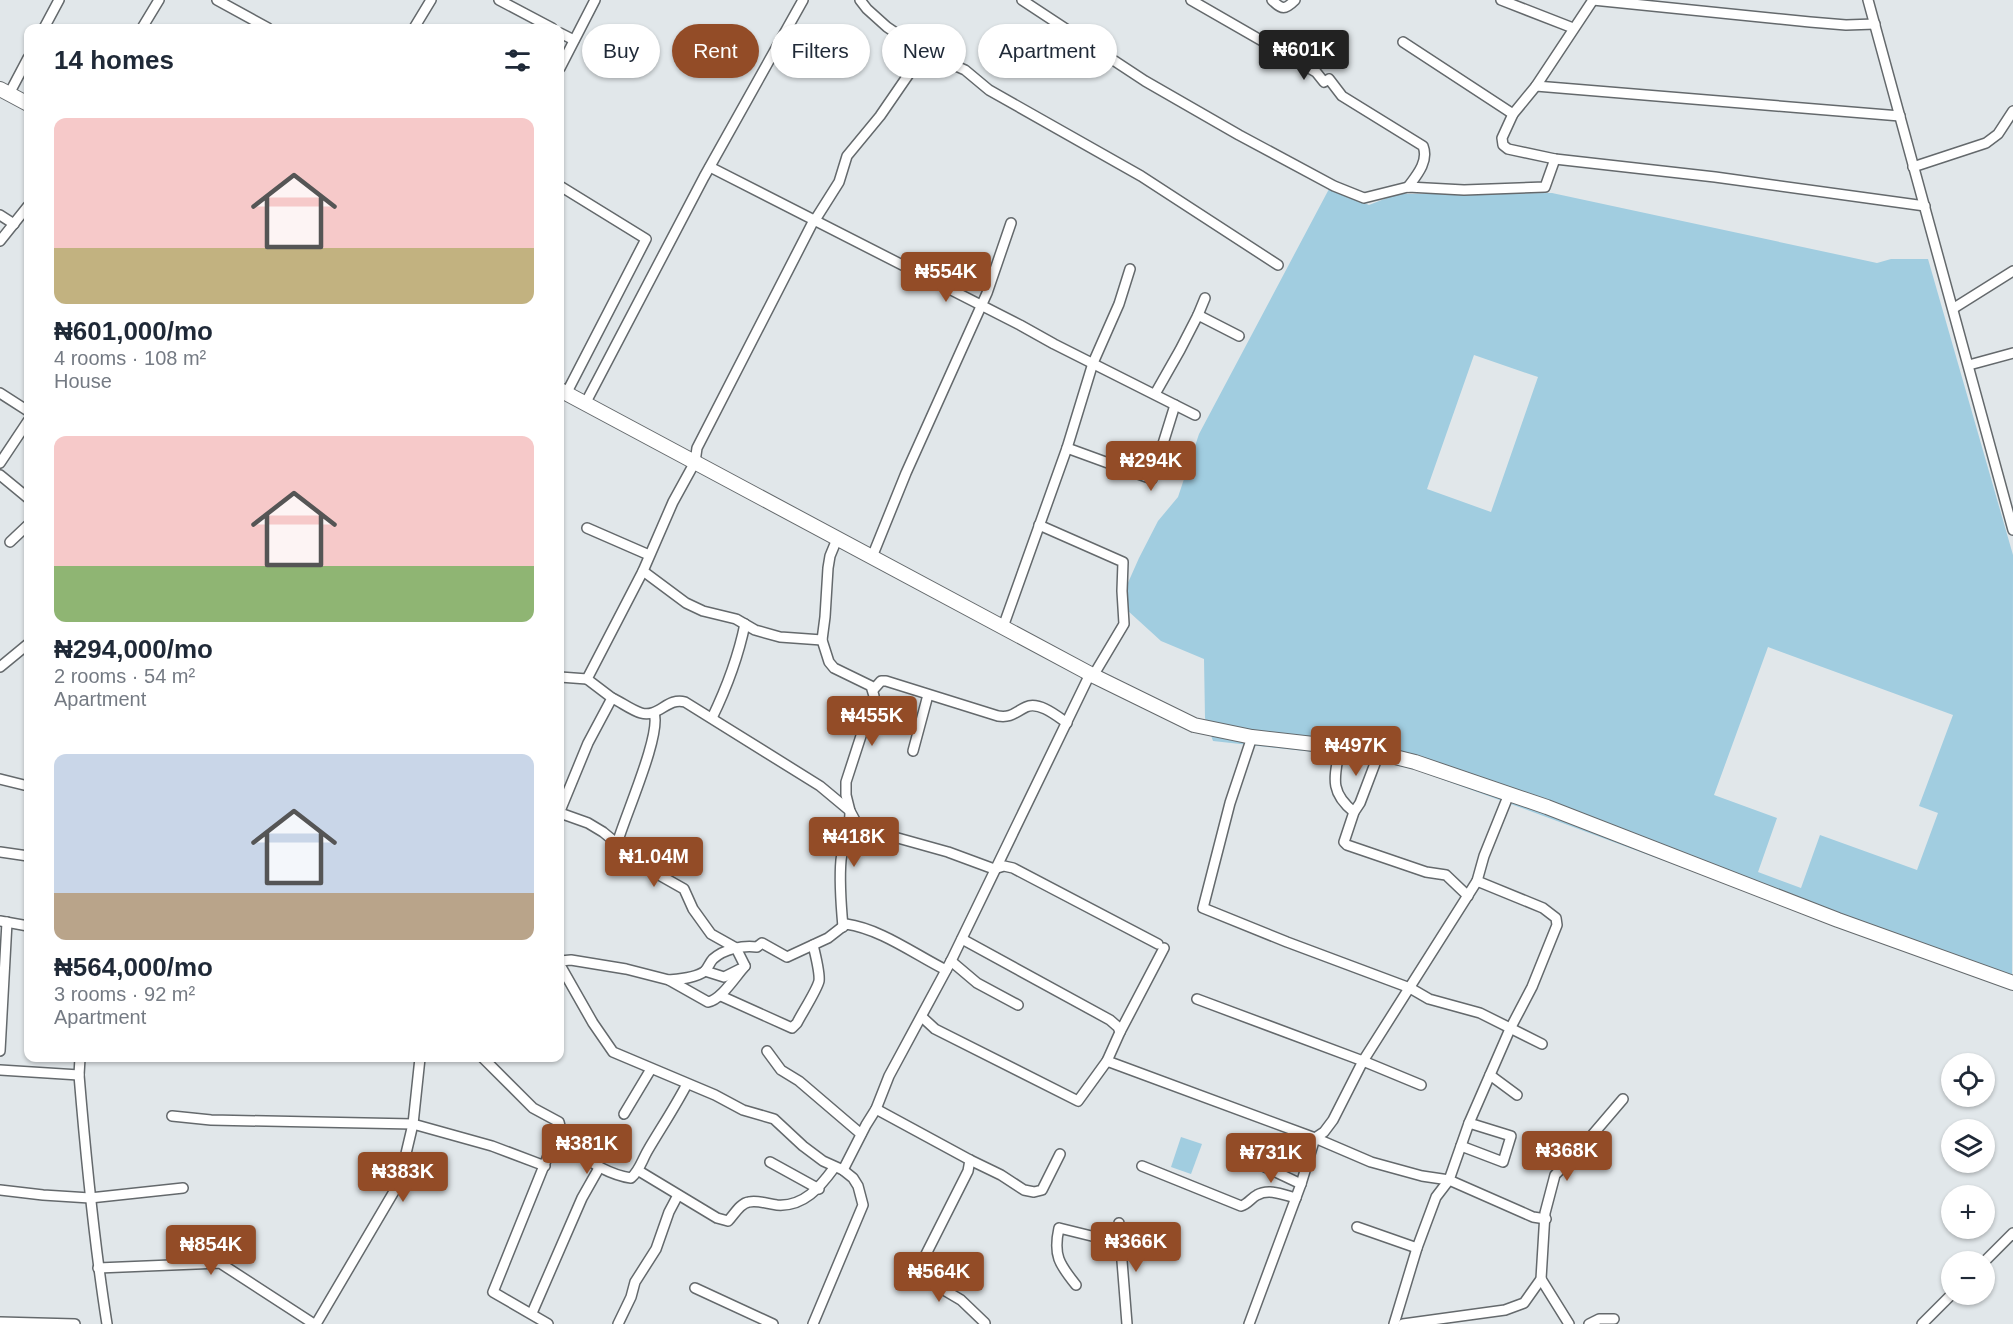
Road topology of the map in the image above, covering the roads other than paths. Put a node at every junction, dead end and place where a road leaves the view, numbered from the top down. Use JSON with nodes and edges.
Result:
{"nodes":[{"id":1,"x":59,"y":0,"type":"edge"},
{"id":2,"x":159,"y":0,"type":"edge"},
{"id":3,"x":217,"y":0,"type":"edge"},
{"id":4,"x":431,"y":0,"type":"edge"},
{"id":5,"x":499,"y":0,"type":"edge"},
{"id":6,"x":595,"y":0,"type":"edge"},
{"id":7,"x":803,"y":0,"type":"edge"},
{"id":8,"x":860,"y":0,"type":"edge"},
{"id":9,"x":1022,"y":0,"type":"edge"},
{"id":10,"x":1191,"y":0,"type":"edge"},
{"id":11,"x":1272,"y":0,"type":"edge"},
{"id":12,"x":1295,"y":0,"type":"edge"},
{"id":13,"x":1501,"y":0,"type":"edge"},
{"id":14,"x":1593,"y":0,"type":"edge"},
{"id":15,"x":1868,"y":0,"type":"edge"},
{"id":16,"x":46,"y":24,"type":"edge"},
{"id":17,"x":144,"y":24,"type":"edge"},
{"id":18,"x":261,"y":24,"type":"edge"},
{"id":19,"x":416,"y":24,"type":"edge"},
{"id":20,"x":544,"y":24,"type":"edge"},
{"id":21,"x":884,"y":24,"type":"edge"},
{"id":22,"x":1875,"y":24,"type":"junction"},
{"id":23,"x":1573,"y":28,"type":"junction"},
{"id":24,"x":564,"y":35,"type":"edge"},
{"id":25,"x":574,"y":40,"type":"junction"},
{"id":26,"x":1403,"y":42,"type":"dead end"},
{"id":27,"x":564,"y":60,"type":"edge"},
{"id":28,"x":24,"y":64,"type":"edge"},
{"id":29,"x":966,"y":71,"type":"edge"},
{"id":30,"x":906,"y":78,"type":"edge"},
{"id":31,"x":1536,"y":86,"type":"junction"},
{"id":32,"x":5,"y":91,"type":"edge"},
{"id":33,"x":24,"y":102,"type":"edge"},
{"id":34,"x":2013,"y":111,"type":"edge"},
{"id":35,"x":1513,"y":114,"type":"junction"},
{"id":36,"x":1900,"y":116,"type":"junction"},
{"id":37,"x":1555,"y":159,"type":"junction"},
{"id":38,"x":710,"y":167,"type":"junction"},
{"id":39,"x":1913,"y":167,"type":"junction"},
{"id":40,"x":1408,"y":187,"type":"junction"},
{"id":41,"x":564,"y":188,"type":"edge"},
{"id":42,"x":1925,"y":206,"type":"junction"},
{"id":43,"x":24,"y":211,"type":"edge"},
{"id":44,"x":0,"y":215,"type":"edge"},
{"id":45,"x":815,"y":220,"type":"junction"},
{"id":46,"x":1011,"y":223,"type":"dead end"},
{"id":47,"x":14,"y":224,"type":"junction"},
{"id":48,"x":0,"y":241,"type":"edge"},
{"id":49,"x":1278,"y":265,"type":"dead end"},
{"id":50,"x":1130,"y":269,"type":"dead end"},
{"id":51,"x":2013,"y":271,"type":"edge"},
{"id":52,"x":1205,"y":298,"type":"dead end"},
{"id":53,"x":980,"y":305,"type":"junction"},
{"id":54,"x":1954,"y":308,"type":"junction"},
{"id":55,"x":1198,"y":315,"type":"junction"},
{"id":56,"x":1239,"y":336,"type":"dead end"},
{"id":57,"x":2013,"y":353,"type":"edge"},
{"id":58,"x":1093,"y":363,"type":"junction"},
{"id":59,"x":1969,"y":365,"type":"junction"},
{"id":60,"x":564,"y":390,"type":"edge"},
{"id":61,"x":0,"y":393,"type":"edge"},
{"id":62,"x":564,"y":393,"type":"edge"},
{"id":63,"x":1155,"y":394,"type":"junction"},
{"id":64,"x":585,"y":404,"type":"junction"},
{"id":65,"x":1175,"y":405,"type":"junction"},
{"id":66,"x":24,"y":408,"type":"edge"},
{"id":67,"x":1195,"y":415,"type":"dead end"},
{"id":68,"x":24,"y":427,"type":"edge"},
{"id":69,"x":1067,"y":448,"type":"junction"},
{"id":70,"x":695,"y":462,"type":"junction"},
{"id":71,"x":0,"y":463,"type":"edge"},
{"id":72,"x":0,"y":475,"type":"edge"},
{"id":73,"x":24,"y":495,"type":"edge"},
{"id":74,"x":1039,"y":525,"type":"junction"},
{"id":75,"x":587,"y":528,"type":"dead end"},
{"id":76,"x":24,"y":529,"type":"edge"},
{"id":77,"x":2013,"y":530,"type":"edge"},
{"id":78,"x":837,"y":539,"type":"junction"},
{"id":79,"x":10,"y":542,"type":"dead end"},
{"id":80,"x":649,"y":555,"type":"junction"},
{"id":81,"x":872,"y":557,"type":"junction"},
{"id":82,"x":643,"y":571,"type":"junction"},
{"id":83,"x":745,"y":624,"type":"junction"},
{"id":84,"x":1003,"y":627,"type":"junction"},
{"id":85,"x":822,"y":640,"type":"junction"},
{"id":86,"x":24,"y":647,"type":"edge"},
{"id":87,"x":0,"y":667,"type":"edge"},
{"id":88,"x":1092,"y":675,"type":"junction"},
{"id":89,"x":564,"y":677,"type":"edge"},
{"id":90,"x":587,"y":680,"type":"junction"},
{"id":91,"x":873,"y":690,"type":"junction"},
{"id":92,"x":928,"y":695,"type":"junction"},
{"id":93,"x":612,"y":698,"type":"junction"},
{"id":94,"x":654,"y":713,"type":"junction"},
{"id":95,"x":712,"y":718,"type":"junction"},
{"id":96,"x":1067,"y":723,"type":"junction"},
{"id":97,"x":1252,"y":737,"type":"junction"},
{"id":98,"x":1340,"y":747,"type":"junction"},
{"id":99,"x":913,"y":751,"type":"dead end"},
{"id":100,"x":1379,"y":753,"type":"junction"},
{"id":101,"x":0,"y":779,"type":"edge"},
{"id":102,"x":24,"y":785,"type":"edge"},
{"id":103,"x":1509,"y":794,"type":"junction"},
{"id":104,"x":564,"y":799,"type":"edge"},
{"id":105,"x":564,"y":810,"type":"edge"},
{"id":106,"x":850,"y":811,"type":"junction"},
{"id":107,"x":1354,"y":812,"type":"junction"},
{"id":108,"x":617,"y":844,"type":"junction"},
{"id":109,"x":0,"y":852,"type":"edge"},
{"id":110,"x":24,"y":855,"type":"edge"},
{"id":111,"x":994,"y":869,"type":"junction"},
{"id":112,"x":1477,"y":881,"type":"junction"},
{"id":113,"x":1468,"y":896,"type":"junction"},
{"id":114,"x":4,"y":922,"type":"edge"},
{"id":115,"x":24,"y":925,"type":"edge"},
{"id":116,"x":843,"y":927,"type":"junction"},
{"id":117,"x":962,"y":939,"type":"junction"},
{"id":118,"x":813,"y":945,"type":"junction"},
{"id":119,"x":736,"y":948,"type":"junction"},
{"id":120,"x":564,"y":962,"type":"edge"},
{"id":121,"x":745,"y":966,"type":"junction"},
{"id":122,"x":948,"y":966,"type":"junction"},
{"id":123,"x":564,"y":970,"type":"edge"},
{"id":124,"x":705,"y":972,"type":"junction"},
{"id":125,"x":669,"y":980,"type":"junction"},
{"id":126,"x":2013,"y":983,"type":"edge"},
{"id":127,"x":1410,"y":988,"type":"junction"},
{"id":128,"x":721,"y":996,"type":"junction"},
{"id":129,"x":1197,"y":999,"type":"dead end"},
{"id":130,"x":1018,"y":1005,"type":"dead end"},
{"id":131,"x":922,"y":1017,"type":"junction"},
{"id":132,"x":1510,"y":1029,"type":"junction"},
{"id":133,"x":1120,"y":1032,"type":"junction"},
{"id":134,"x":1542,"y":1044,"type":"dead end"},
{"id":135,"x":0,"y":1051,"type":"edge"},
{"id":136,"x":766,"y":1051,"type":"dead end"},
{"id":137,"x":1107,"y":1061,"type":"junction"},
{"id":138,"x":1363,"y":1061,"type":"junction"},
{"id":139,"x":80,"y":1062,"type":"edge"},
{"id":140,"x":420,"y":1062,"type":"edge"},
{"id":141,"x":487,"y":1062,"type":"edge"},
{"id":142,"x":651,"y":1069,"type":"junction"},
{"id":143,"x":0,"y":1070,"type":"edge"},
{"id":144,"x":1490,"y":1075,"type":"junction"},
{"id":145,"x":79,"y":1076,"type":"junction"},
{"id":146,"x":687,"y":1084,"type":"junction"},
{"id":147,"x":1421,"y":1085,"type":"dead end"},
{"id":148,"x":1517,"y":1095,"type":"dead end"},
{"id":149,"x":1623,"y":1099,"type":"dead end"},
{"id":150,"x":876,"y":1109,"type":"junction"},
{"id":151,"x":624,"y":1114,"type":"dead end"},
{"id":152,"x":172,"y":1116,"type":"dead end"},
{"id":153,"x":1468,"y":1123,"type":"junction"},
{"id":154,"x":413,"y":1124,"type":"junction"},
{"id":155,"x":861,"y":1134,"type":"junction"},
{"id":156,"x":1315,"y":1138,"type":"junction"},
{"id":157,"x":556,"y":1140,"type":"junction"},
{"id":158,"x":1461,"y":1146,"type":"junction"},
{"id":159,"x":1060,"y":1154,"type":"dead end"},
{"id":160,"x":970,"y":1160,"type":"junction"},
{"id":161,"x":770,"y":1162,"type":"dead end"},
{"id":162,"x":545,"y":1166,"type":"junction"},
{"id":163,"x":1142,"y":1166,"type":"dead end"},
{"id":164,"x":1245,"y":1166,"type":"dead end"},
{"id":165,"x":599,"y":1168,"type":"junction"},
{"id":166,"x":839,"y":1169,"type":"junction"},
{"id":167,"x":639,"y":1171,"type":"junction"},
{"id":168,"x":1449,"y":1180,"type":"junction"},
{"id":169,"x":1301,"y":1184,"type":"junction"},
{"id":170,"x":183,"y":1188,"type":"dead end"},
{"id":171,"x":819,"y":1189,"type":"junction"},
{"id":172,"x":0,"y":1190,"type":"edge"},
{"id":173,"x":678,"y":1195,"type":"junction"},
{"id":174,"x":90,"y":1198,"type":"junction"},
{"id":175,"x":1296,"y":1198,"type":"junction"},
{"id":176,"x":1546,"y":1219,"type":"junction"},
{"id":177,"x":1119,"y":1223,"type":"dead end"},
{"id":178,"x":1357,"y":1227,"type":"dead end"},
{"id":179,"x":2013,"y":1233,"type":"edge"},
{"id":180,"x":1120,"y":1243,"type":"junction"},
{"id":181,"x":1417,"y":1248,"type":"junction"},
{"id":182,"x":1995,"y":1251,"type":"edge"},
{"id":183,"x":98,"y":1268,"type":"junction"},
{"id":184,"x":1541,"y":1279,"type":"junction"},
{"id":185,"x":1076,"y":1285,"type":"dead end"},
{"id":186,"x":695,"y":1288,"type":"dead end"},
{"id":187,"x":1941,"y":1305,"type":"edge"},
{"id":188,"x":532,"y":1313,"type":"junction"},
{"id":189,"x":1614,"y":1319,"type":"dead end"},
{"id":190,"x":0,"y":1322,"type":"edge"},
{"id":191,"x":985,"y":1323,"type":"edge"},
{"id":192,"x":75,"y":1324,"type":"edge"},
{"id":193,"x":107,"y":1324,"type":"edge"},
{"id":194,"x":315,"y":1324,"type":"edge"},
{"id":195,"x":548,"y":1324,"type":"edge"},
{"id":196,"x":618,"y":1324,"type":"edge"},
{"id":197,"x":773,"y":1324,"type":"edge"},
{"id":198,"x":813,"y":1324,"type":"edge"},
{"id":199,"x":1127,"y":1324,"type":"edge"},
{"id":200,"x":1249,"y":1324,"type":"edge"},
{"id":201,"x":1394,"y":1324,"type":"edge"},
{"id":202,"x":1402,"y":1324,"type":"edge"},
{"id":203,"x":1569,"y":1324,"type":"edge"},
{"id":204,"x":1589,"y":1324,"type":"edge"},
{"id":205,"x":1922,"y":1324,"type":"edge"}],
"edges":[{"from":1,"to":16,"type":"street"},
{"from":2,"to":17,"type":"street"},
{"from":3,"to":18,"type":"street"},
{"from":4,"to":19,"type":"street"},
{"from":5,"to":20,"type":"street"},
{"from":6,"to":25,"type":"street"},
{"from":7,"to":38,"type":"street"},
{"from":8,"to":21,"type":"street"},
{"from":9,"to":40,"type":"street"},
{"from":10,"to":40,"type":"street"},
{"from":11,"to":12,"type":"street"},
{"from":13,"to":23,"type":"street"},
{"from":14,"to":22,"type":"street"},
{"from":14,"to":23,"type":"street"},
{"from":15,"to":22,"type":"street"},
{"from":22,"to":36,"type":"street"},
{"from":23,"to":31,"type":"street"},
{"from":24,"to":25,"type":"street"},
{"from":25,"to":27,"type":"street"},
{"from":26,"to":35,"type":"street"},
{"from":28,"to":32,"type":"street"},
{"from":29,"to":49,"type":"street"},
{"from":30,"to":45,"type":"street"},
{"from":31,"to":35,"type":"street"},
{"from":31,"to":36,"type":"street"},
{"from":32,"to":33,"type":"street"},
{"from":34,"to":39,"type":"street"},
{"from":35,"to":37,"type":"street"},
{"from":36,"to":39,"type":"street"},
{"from":37,"to":40,"type":"street"},
{"from":37,"to":42,"type":"street"},
{"from":38,"to":45,"type":"street"},
{"from":38,"to":64,"type":"street"},
{"from":39,"to":42,"type":"street"},
{"from":41,"to":60,"type":"street"},
{"from":42,"to":54,"type":"street"},
{"from":43,"to":47,"type":"street"},
{"from":44,"to":47,"type":"street"},
{"from":45,"to":53,"type":"street"},
{"from":45,"to":70,"type":"street"},
{"from":46,"to":53,"type":"street"},
{"from":47,"to":48,"type":"street"},
{"from":50,"to":58,"type":"street"},
{"from":51,"to":54,"type":"street"},
{"from":52,"to":55,"type":"street"},
{"from":53,"to":58,"type":"street"},
{"from":53,"to":81,"type":"street"},
{"from":54,"to":59,"type":"street"},
{"from":55,"to":56,"type":"street"},
{"from":55,"to":63,"type":"street"},
{"from":57,"to":59,"type":"street"},
{"from":58,"to":63,"type":"street"},
{"from":58,"to":69,"type":"street"},
{"from":59,"to":77,"type":"street"},
{"from":61,"to":66,"type":"street"},
{"from":62,"to":64,"type":"street"},
{"from":63,"to":65,"type":"street"},
{"from":64,"to":70,"type":"street"},
{"from":65,"to":67,"type":"street"},
{"from":65,"to":69,"type":"street"},
{"from":68,"to":71,"type":"street"},
{"from":69,"to":74,"type":"street"},
{"from":70,"to":78,"type":"street"},
{"from":70,"to":80,"type":"street"},
{"from":72,"to":73,"type":"street"},
{"from":74,"to":84,"type":"street"},
{"from":74,"to":88,"type":"street"},
{"from":75,"to":80,"type":"street"},
{"from":76,"to":79,"type":"street"},
{"from":78,"to":81,"type":"street"},
{"from":78,"to":85,"type":"street"},
{"from":80,"to":82,"type":"street"},
{"from":81,"to":84,"type":"street"},
{"from":82,"to":83,"type":"street"},
{"from":82,"to":90,"type":"street"},
{"from":83,"to":85,"type":"street"},
{"from":83,"to":95,"type":"street"},
{"from":84,"to":88,"type":"street"},
{"from":85,"to":91,"type":"street"},
{"from":86,"to":87,"type":"street"},
{"from":88,"to":96,"type":"street"},
{"from":88,"to":97,"type":"street"},
{"from":89,"to":90,"type":"street"},
{"from":90,"to":93,"type":"street"},
{"from":91,"to":92,"type":"street"},
{"from":91,"to":106,"type":"street"},
{"from":92,"to":96,"type":"street"},
{"from":92,"to":99,"type":"street"},
{"from":93,"to":94,"type":"street"},
{"from":93,"to":104,"type":"street"},
{"from":94,"to":95,"type":"street"},
{"from":94,"to":108,"type":"street"},
{"from":95,"to":106,"type":"street"},
{"from":96,"to":111,"type":"street"},
{"from":97,"to":98,"type":"street"},
{"from":97,"to":127,"type":"street"},
{"from":98,"to":100,"type":"street"},
{"from":98,"to":107,"type":"street"},
{"from":100,"to":103,"type":"street"},
{"from":100,"to":107,"type":"street"},
{"from":101,"to":102,"type":"street"},
{"from":103,"to":112,"type":"street"},
{"from":103,"to":126,"type":"street"},
{"from":105,"to":108,"type":"street"},
{"from":106,"to":111,"type":"street"},
{"from":106,"to":116,"type":"street"},
{"from":107,"to":113,"type":"street"},
{"from":108,"to":119,"type":"street"},
{"from":109,"to":110,"type":"street"},
{"from":111,"to":117,"type":"street"},
{"from":111,"to":133,"type":"street"},
{"from":112,"to":113,"type":"street"},
{"from":112,"to":132,"type":"street"},
{"from":113,"to":127,"type":"street"},
{"from":114,"to":115,"type":"street"},
{"from":114,"to":135,"type":"street"},
{"from":116,"to":118,"type":"street"},
{"from":116,"to":122,"type":"street"},
{"from":117,"to":122,"type":"street"},
{"from":117,"to":133,"type":"street"},
{"from":118,"to":119,"type":"street"},
{"from":118,"to":128,"type":"street"},
{"from":119,"to":121,"type":"street"},
{"from":119,"to":124,"type":"street"},
{"from":120,"to":125,"type":"street"},
{"from":121,"to":124,"type":"street"},
{"from":121,"to":128,"type":"street"},
{"from":122,"to":130,"type":"street"},
{"from":122,"to":131,"type":"street"},
{"from":123,"to":142,"type":"street"},
{"from":124,"to":125,"type":"street"},
{"from":125,"to":128,"type":"street"},
{"from":127,"to":132,"type":"street"},
{"from":127,"to":138,"type":"street"},
{"from":129,"to":138,"type":"street"},
{"from":131,"to":137,"type":"street"},
{"from":131,"to":150,"type":"street"},
{"from":132,"to":134,"type":"street"},
{"from":132,"to":144,"type":"street"},
{"from":133,"to":137,"type":"street"},
{"from":136,"to":155,"type":"street"},
{"from":137,"to":156,"type":"street"},
{"from":138,"to":147,"type":"street"},
{"from":138,"to":156,"type":"street"},
{"from":139,"to":145,"type":"street"},
{"from":140,"to":154,"type":"street"},
{"from":141,"to":157,"type":"street"},
{"from":142,"to":146,"type":"street"},
{"from":142,"to":151,"type":"street"},
{"from":143,"to":145,"type":"street"},
{"from":144,"to":148,"type":"street"},
{"from":144,"to":153,"type":"street"},
{"from":145,"to":174,"type":"street"},
{"from":146,"to":166,"type":"street"},
{"from":146,"to":167,"type":"street"},
{"from":149,"to":176,"type":"street"},
{"from":150,"to":155,"type":"street"},
{"from":150,"to":160,"type":"street"},
{"from":152,"to":154,"type":"street"},
{"from":153,"to":158,"type":"street"},
{"from":153,"to":158,"type":"street"},
{"from":154,"to":162,"type":"street"},
{"from":154,"to":194,"type":"street"},
{"from":155,"to":166,"type":"street"},
{"from":156,"to":168,"type":"street"},
{"from":156,"to":169,"type":"street"},
{"from":157,"to":162,"type":"street"},
{"from":157,"to":165,"type":"street"},
{"from":158,"to":168,"type":"street"},
{"from":159,"to":160,"type":"street"},
{"from":160,"to":191,"type":"street"},
{"from":161,"to":171,"type":"street"},
{"from":162,"to":188,"type":"street"},
{"from":163,"to":175,"type":"street"},
{"from":164,"to":169,"type":"street"},
{"from":165,"to":167,"type":"street"},
{"from":165,"to":188,"type":"street"},
{"from":166,"to":171,"type":"street"},
{"from":166,"to":198,"type":"street"},
{"from":167,"to":173,"type":"street"},
{"from":168,"to":176,"type":"street"},
{"from":168,"to":181,"type":"street"},
{"from":169,"to":175,"type":"street"},
{"from":170,"to":174,"type":"street"},
{"from":171,"to":173,"type":"street"},
{"from":172,"to":174,"type":"street"},
{"from":173,"to":196,"type":"street"},
{"from":174,"to":183,"type":"street"},
{"from":175,"to":200,"type":"street"},
{"from":176,"to":184,"type":"street"},
{"from":177,"to":180,"type":"street"},
{"from":178,"to":181,"type":"street"},
{"from":179,"to":182,"type":"street"},
{"from":180,"to":185,"type":"street"},
{"from":180,"to":199,"type":"street"},
{"from":181,"to":201,"type":"street"},
{"from":183,"to":193,"type":"street"},
{"from":183,"to":194,"type":"street"},
{"from":184,"to":202,"type":"street"},
{"from":184,"to":203,"type":"street"},
{"from":186,"to":197,"type":"street"},
{"from":187,"to":205,"type":"street"},
{"from":188,"to":195,"type":"street"},
{"from":189,"to":204,"type":"street"},
{"from":190,"to":192,"type":"street"}]}
